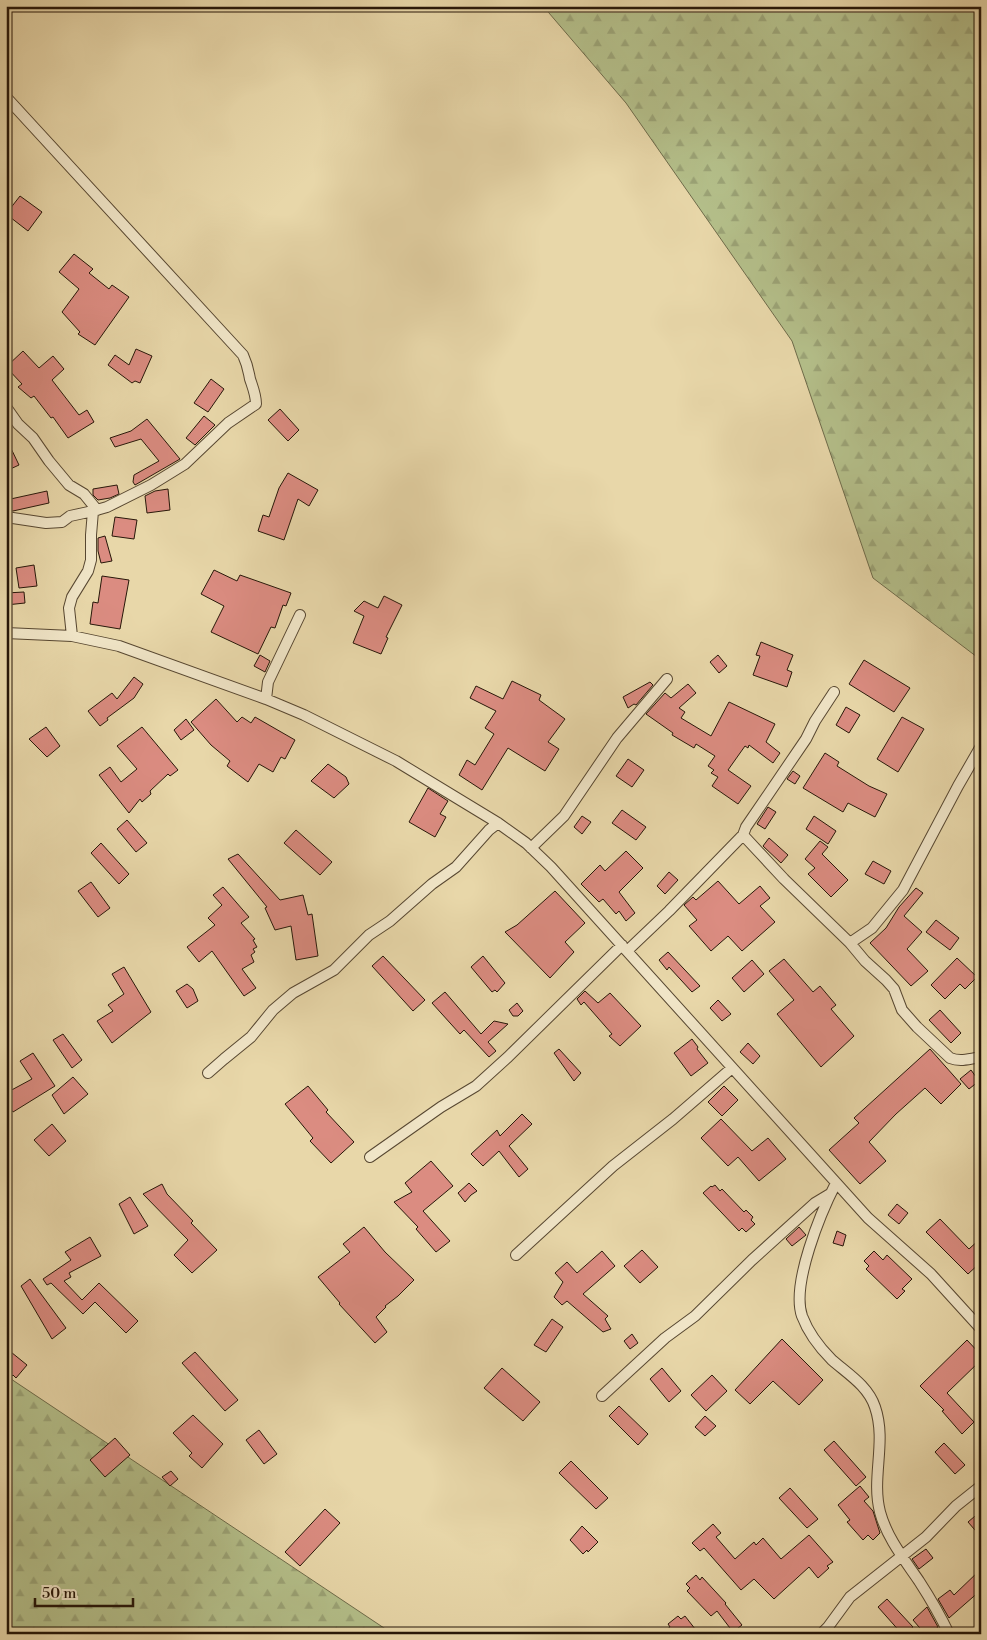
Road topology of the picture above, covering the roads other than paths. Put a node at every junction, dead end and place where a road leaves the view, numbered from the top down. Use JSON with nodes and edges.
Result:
{"nodes":[{"id":1,"x":6,"y":97,"type":"edge"},
{"id":2,"x":6,"y":407,"type":"edge"},
{"id":3,"x":95,"y":511,"type":"junction"},
{"id":4,"x":6,"y":517,"type":"edge"},
{"id":5,"x":300,"y":615,"type":"dead end"},
{"id":6,"x":6,"y":633,"type":"edge"},
{"id":7,"x":72,"y":636,"type":"junction"},
{"id":8,"x":667,"y":679,"type":"dead end"},
{"id":9,"x":834,"y":692,"type":"dead end"},
{"id":10,"x":266,"y":699,"type":"junction"},
{"id":11,"x":981,"y":746,"type":"edge"},
{"id":12,"x":498,"y":823,"type":"junction"},
{"id":13,"x":743,"y":835,"type":"junction"},
{"id":14,"x":531,"y":848,"type":"junction"},
{"id":15,"x":850,"y":943,"type":"junction"},
{"id":16,"x":625,"y":948,"type":"junction"},
{"id":17,"x":981,"y":1057,"type":"edge"},
{"id":18,"x":732,"y":1068,"type":"junction"},
{"id":19,"x":208,"y":1074,"type":"dead end"},
{"id":20,"x":370,"y":1158,"type":"dead end"},
{"id":21,"x":836,"y":1183,"type":"junction"},
{"id":22,"x":830,"y":1194,"type":"junction"},
{"id":23,"x":516,"y":1255,"type":"dead end"},
{"id":24,"x":981,"y":1329,"type":"edge"},
{"id":25,"x":602,"y":1396,"type":"dead end"},
{"id":26,"x":981,"y":1486,"type":"edge"},
{"id":27,"x":901,"y":1556,"type":"junction"},
{"id":28,"x":821,"y":1634,"type":"edge"},
{"id":29,"x":948,"y":1634,"type":"edge"}],
"edges":[{"from":1,"to":3,"type":"street"},
{"from":2,"to":3,"type":"street"},
{"from":3,"to":4,"type":"street"},
{"from":3,"to":7,"type":"street"},
{"from":5,"to":10,"type":"street"},
{"from":6,"to":7,"type":"street"},
{"from":7,"to":10,"type":"street"},
{"from":8,"to":14,"type":"street"},
{"from":9,"to":13,"type":"street"},
{"from":10,"to":12,"type":"street"},
{"from":11,"to":15,"type":"street"},
{"from":12,"to":14,"type":"street"},
{"from":12,"to":19,"type":"street"},
{"from":13,"to":15,"type":"street"},
{"from":13,"to":16,"type":"street"},
{"from":14,"to":16,"type":"street"},
{"from":15,"to":17,"type":"street"},
{"from":16,"to":18,"type":"street"},
{"from":16,"to":20,"type":"street"},
{"from":18,"to":21,"type":"street"},
{"from":18,"to":23,"type":"street"},
{"from":21,"to":22,"type":"street"},
{"from":21,"to":24,"type":"street"},
{"from":22,"to":25,"type":"street"},
{"from":22,"to":27,"type":"street"},
{"from":26,"to":27,"type":"street"},
{"from":27,"to":28,"type":"street"},
{"from":27,"to":29,"type":"street"}]}
